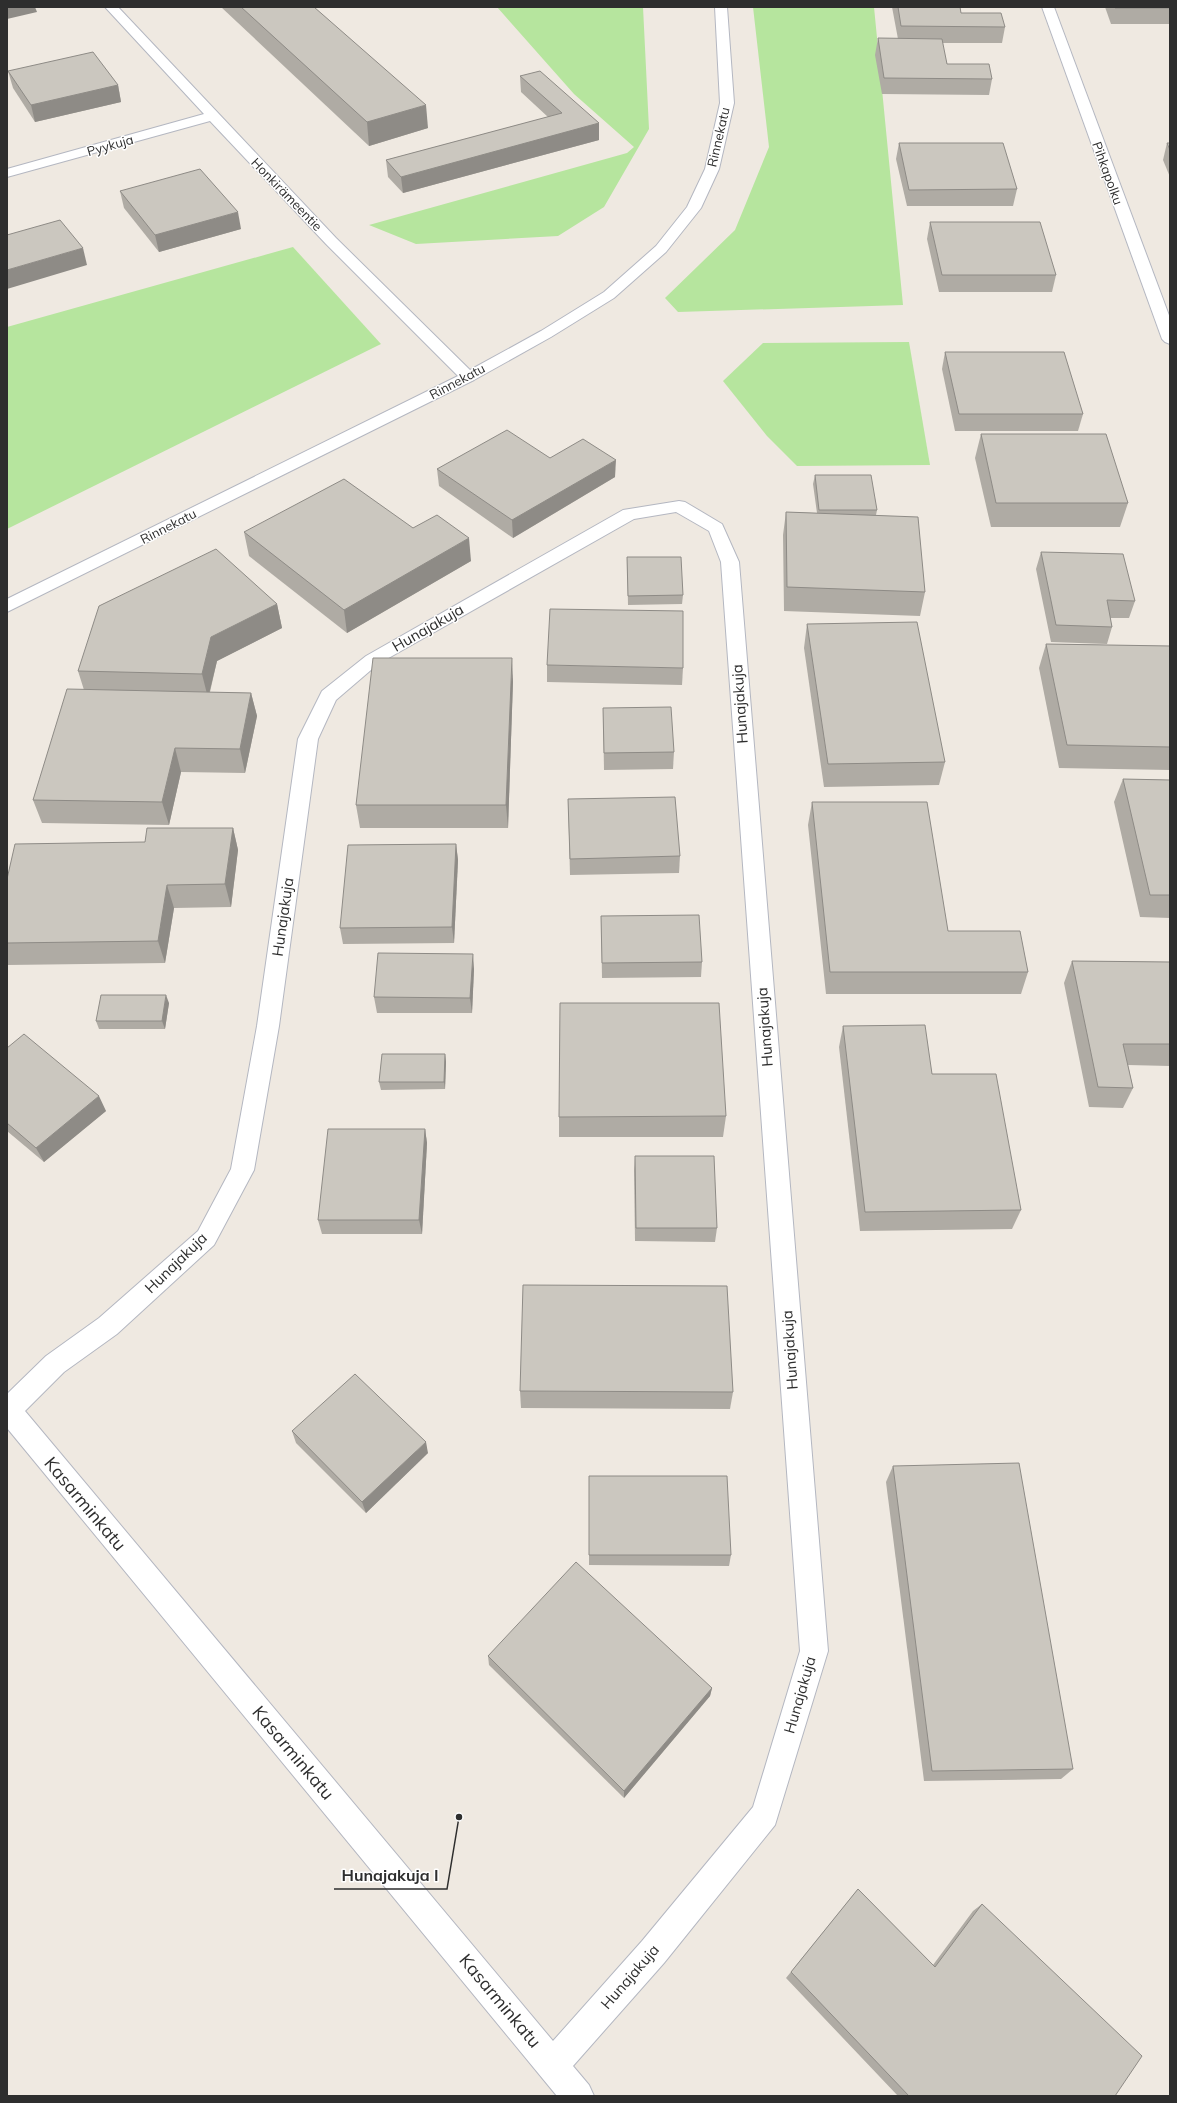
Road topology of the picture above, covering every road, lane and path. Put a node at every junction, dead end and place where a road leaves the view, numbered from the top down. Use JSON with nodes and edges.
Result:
{"nodes":[{"id":1,"x":111,"y":7,"type":"edge"},
{"id":2,"x":721,"y":7,"type":"edge"},
{"id":3,"x":1048,"y":7,"type":"edge"},
{"id":4,"x":212,"y":116,"type":"junction"},
{"id":5,"x":7,"y":173,"type":"edge"},
{"id":6,"x":1170,"y":339,"type":"edge"},
{"id":7,"x":468,"y":377,"type":"junction"},
{"id":8,"x":7,"y":606,"type":"edge"},
{"id":9,"x":7,"y":1410,"type":"edge"},
{"id":10,"x":553,"y":2064,"type":"junction"},
{"id":11,"x":578,"y":2096,"type":"edge"}],
"edges":[{"from":1,"to":4,"type":"street","name":"Honkirämeentie"},
{"from":2,"to":7,"type":"street","name":"Rinnekatu"},
{"from":3,"to":6,"type":"street","name":"Pihkapolku"},
{"from":4,"to":5,"type":"street","name":"Pyykuja"},
{"from":4,"to":7,"type":"street","name":"Honkirämeentie"},
{"from":7,"to":8,"type":"street","name":"Rinnekatu"},
{"from":9,"to":10,"type":"street","name":"Kasarminkatu"},
{"from":9,"to":10,"type":"street","name":"Hunajakuja"},
{"from":10,"to":11,"type":"street","name":"Kasarminkatu"}]}
